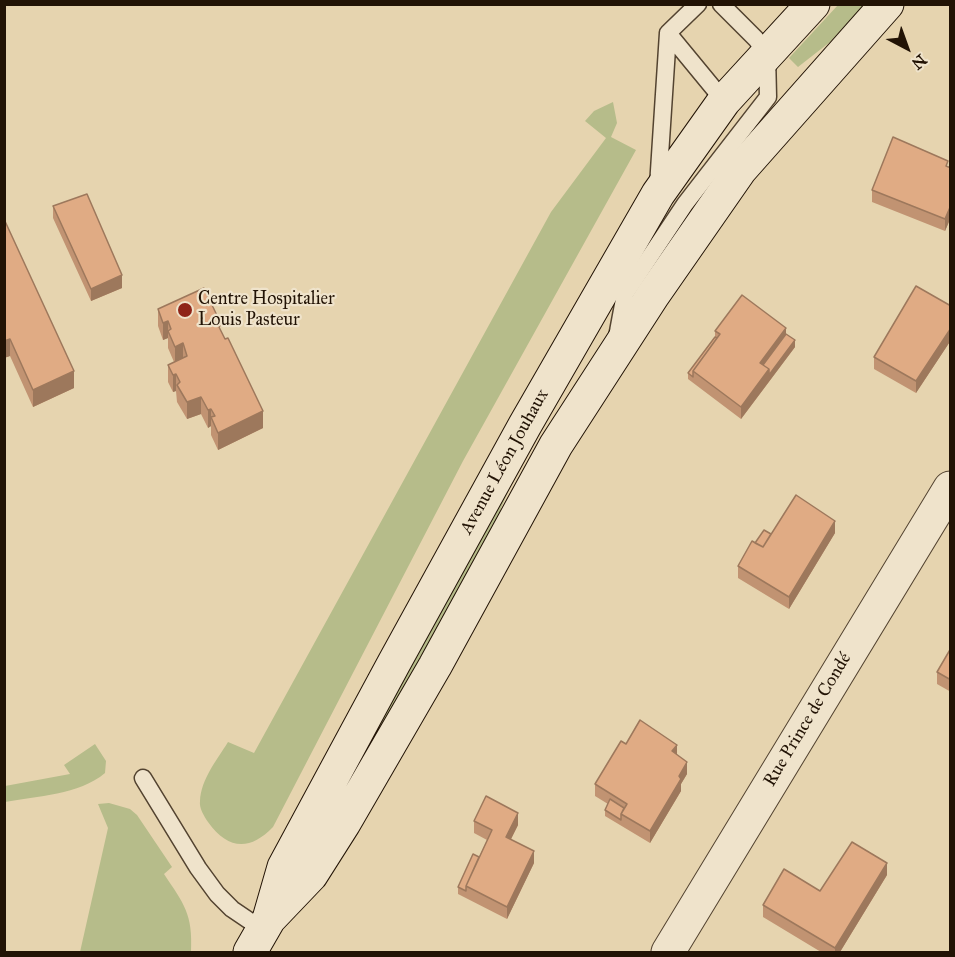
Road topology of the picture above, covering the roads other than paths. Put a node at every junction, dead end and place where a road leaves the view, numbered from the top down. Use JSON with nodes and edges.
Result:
{"nodes":[{"id":1,"x":698,"y":4,"type":"edge"},
{"id":2,"x":721,"y":4,"type":"edge"},
{"id":3,"x":813,"y":4,"type":"edge"},
{"id":4,"x":887,"y":4,"type":"edge"},
{"id":5,"x":669,"y":33,"type":"junction"},
{"id":6,"x":767,"y":54,"type":"junction"},
{"id":7,"x":724,"y":101,"type":"junction"},
{"id":8,"x":658,"y":194,"type":"junction"},
{"id":9,"x":612,"y":361,"type":"junction"},
{"id":10,"x":951,"y":488,"type":"edge"},
{"id":11,"x":143,"y":778,"type":"dead end"},
{"id":12,"x":260,"y":934,"type":"edge"},
{"id":13,"x":668,"y":952,"type":"edge"}],
"edges":[{"from":1,"to":5,"type":"lane"},
{"from":2,"to":6,"type":"lane"},
{"from":3,"to":6,"type":"main road","name":"Avenue Léon Jouhaux"},
{"from":4,"to":9,"type":"main road"},
{"from":5,"to":7,"type":"lane"},
{"from":5,"to":8,"type":"lane"},
{"from":6,"to":7,"type":"main road","name":"Avenue Léon Jouhaux"},
{"from":6,"to":9,"type":"lane"},
{"from":7,"to":8,"type":"main road","name":"Avenue Léon Jouhaux"},
{"from":8,"to":12,"type":"main road","name":"Avenue Léon Jouhaux"},
{"from":9,"to":12,"type":"main road"},
{"from":10,"to":13,"type":"main road","name":"Rue Prince de Condé"},
{"from":11,"to":12,"type":"lane"}]}
